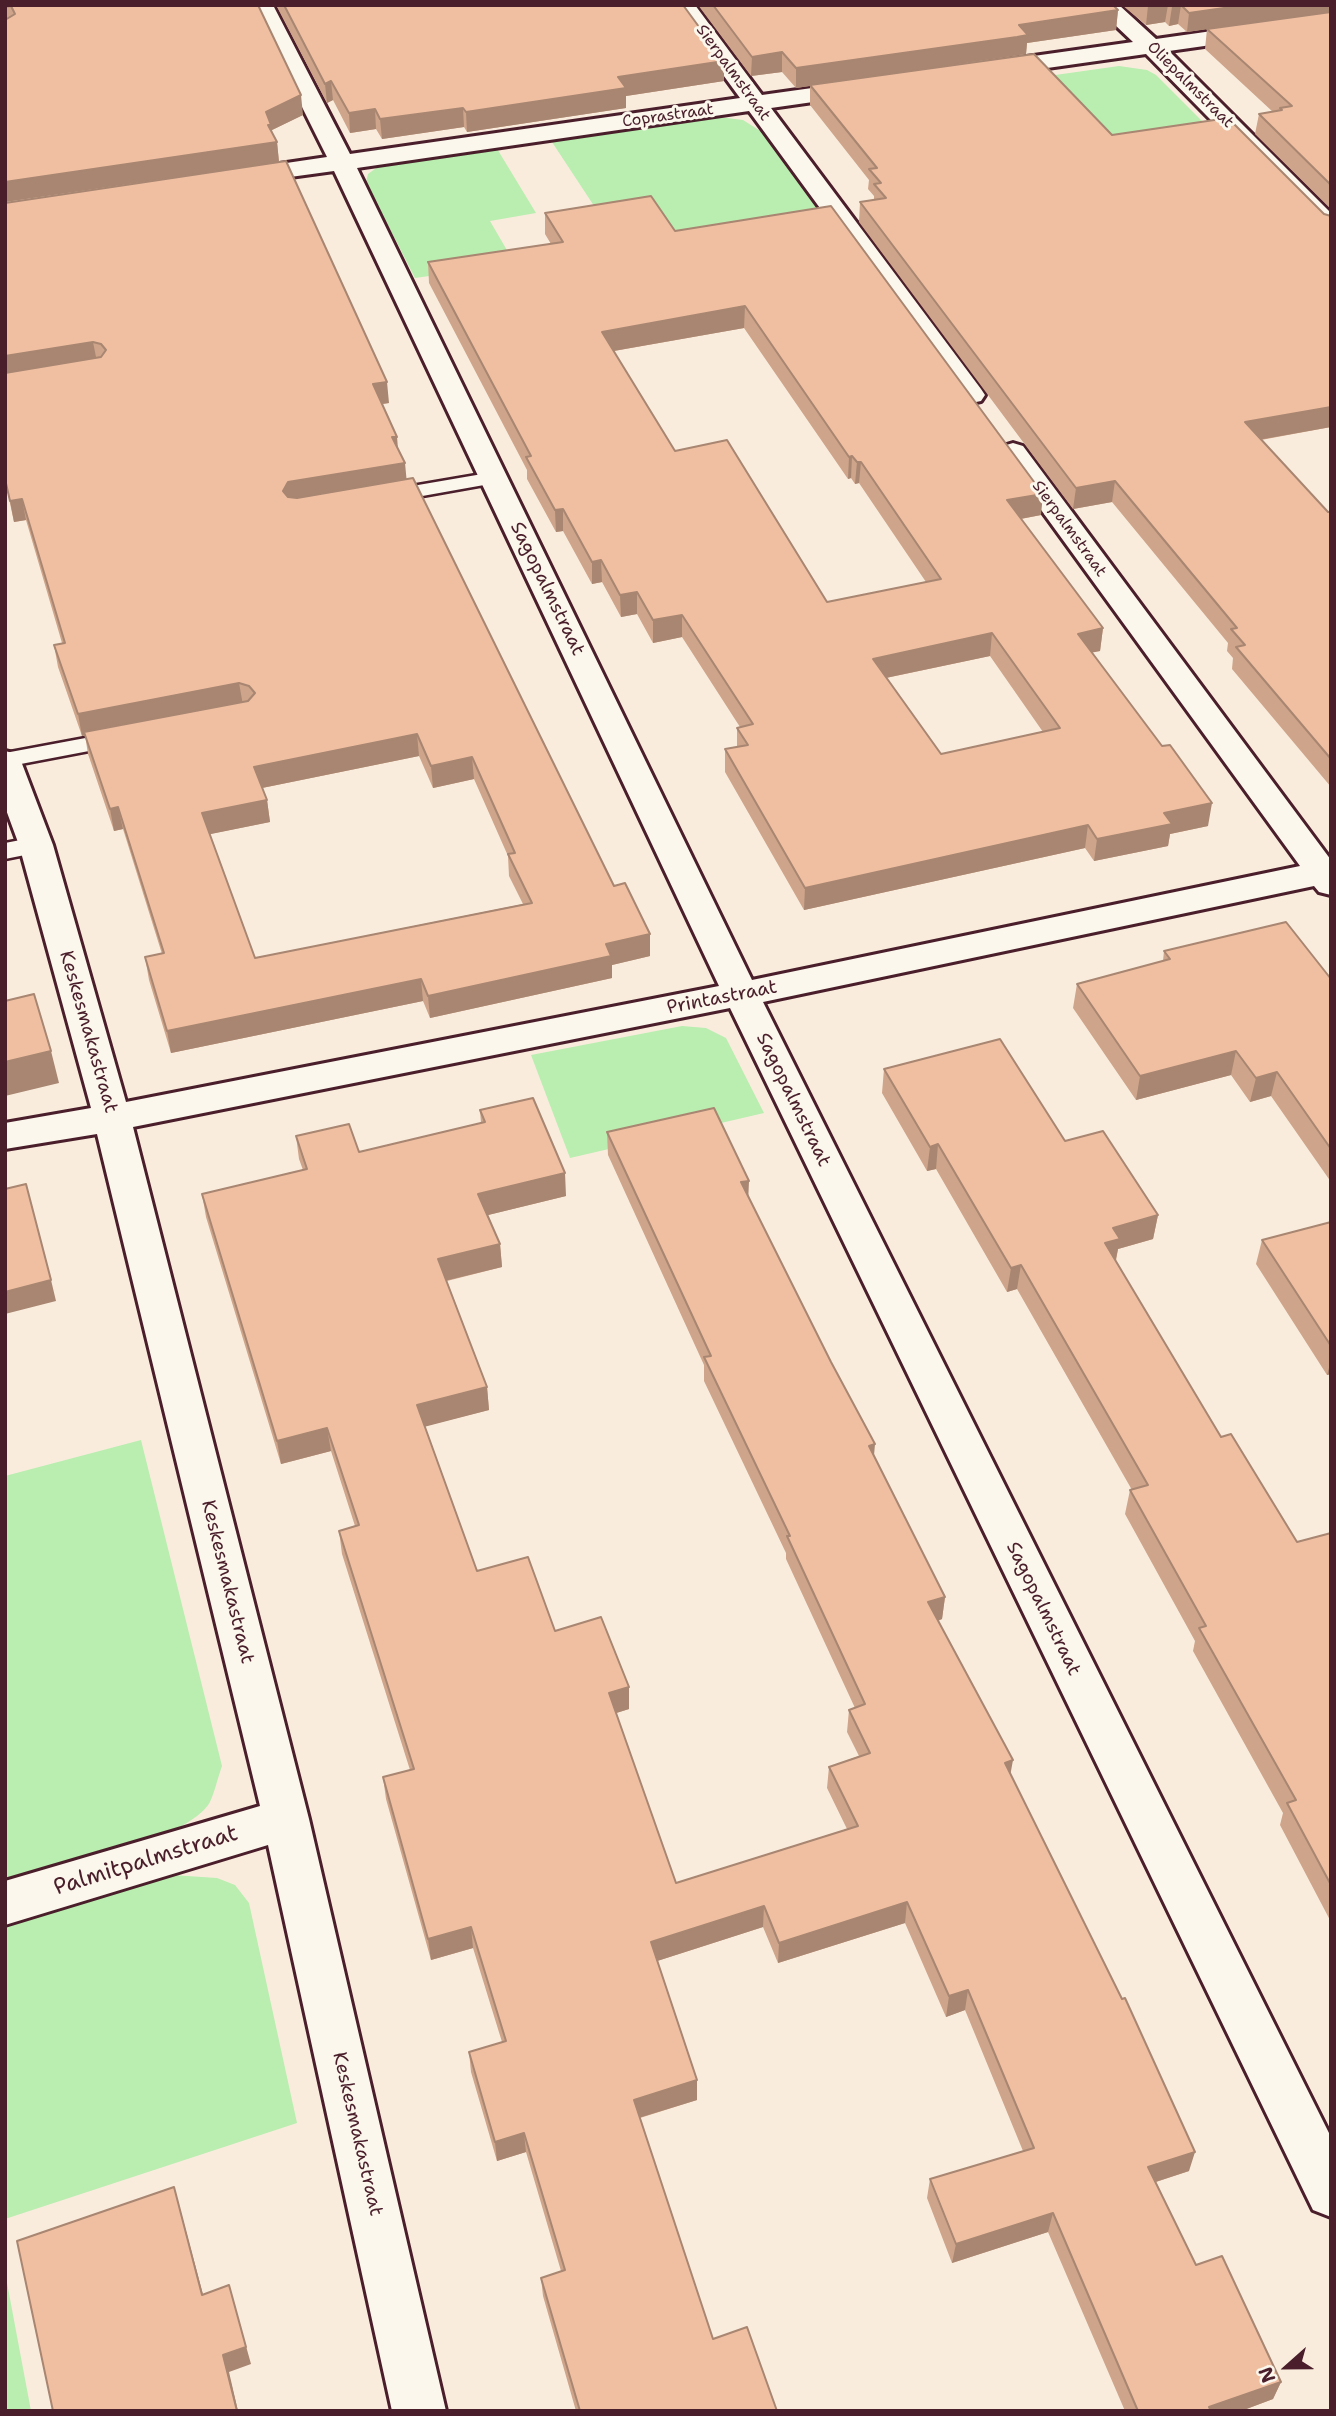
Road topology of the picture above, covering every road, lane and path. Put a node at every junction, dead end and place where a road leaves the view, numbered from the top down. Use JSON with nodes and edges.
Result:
{"nodes":[{"id":1,"x":262,"y":5,"type":"edge"},
{"id":2,"x":683,"y":5,"type":"edge"},
{"id":3,"x":1105,"y":5,"type":"edge"},
{"id":4,"x":1331,"y":21,"type":"edge"},
{"id":5,"x":1151,"y":46,"type":"junction"},
{"id":6,"x":974,"y":72,"type":"edge"},
{"id":7,"x":879,"y":86,"type":"edge"},
{"id":8,"x":756,"y":103,"type":"junction"},
{"id":9,"x":342,"y":162,"type":"junction"},
{"id":10,"x":221,"y":180,"type":"edge"},
{"id":11,"x":1331,"y":228,"type":"edge"},
{"id":12,"x":494,"y":478,"type":"junction"},
{"id":13,"x":364,"y":500,"type":"edge"},
{"id":14,"x":151,"y":732,"type":"edge"},
{"id":15,"x":5,"y":761,"type":"edge"},
{"id":16,"x":20,"y":848,"type":"edge"},
{"id":17,"x":1328,"y":876,"type":"edge"},
{"id":18,"x":741,"y":995,"type":"junction"},
{"id":19,"x":112,"y":1118,"type":"junction"},
{"id":20,"x":5,"y":1136,"type":"edge"},
{"id":21,"x":286,"y":1819,"type":"junction"},
{"id":22,"x":5,"y":1903,"type":"edge"},
{"id":23,"x":1331,"y":2192,"type":"edge"},
{"id":24,"x":419,"y":2411,"type":"edge"}],
"edges":[{"from":1,"to":9,"type":"street","name":"Sagopalmstraat"},
{"from":2,"to":8,"type":"street","name":"Sierpalmstraat"},
{"from":3,"to":5,"type":"street","name":"Oliepalmstraat"},
{"from":4,"to":5,"type":"street"},
{"from":5,"to":6,"type":"street"},
{"from":5,"to":11,"type":"street","name":"Oliepalmstraat"},
{"from":7,"to":8,"type":"street","name":"Coprastraat"},
{"from":8,"to":9,"type":"street","name":"Coprastraat"},
{"from":8,"to":17,"type":"street","name":"Sierpalmstraat"},
{"from":9,"to":10,"type":"street","name":"Coprastraat"},
{"from":9,"to":12,"type":"street","name":"Sagopalmstraat"},
{"from":12,"to":13,"type":"lane"},
{"from":12,"to":18,"type":"street","name":"Sagopalmstraat"},
{"from":14,"to":15,"type":"lane"},
{"from":15,"to":16,"type":"street","name":"Keskesmakastraat"},
{"from":16,"to":19,"type":"street","name":"Keskesmakastraat"},
{"from":17,"to":18,"type":"street","name":"Printastraat"},
{"from":18,"to":19,"type":"street","name":"Printastraat"},
{"from":18,"to":23,"type":"street","name":"Sagopalmstraat"},
{"from":19,"to":20,"type":"street","name":"Printastraat"},
{"from":19,"to":21,"type":"street","name":"Keskesmakastraat"},
{"from":21,"to":22,"type":"street","name":"Palmitpalmstraat"},
{"from":21,"to":24,"type":"street","name":"Keskesmakastraat"}]}
